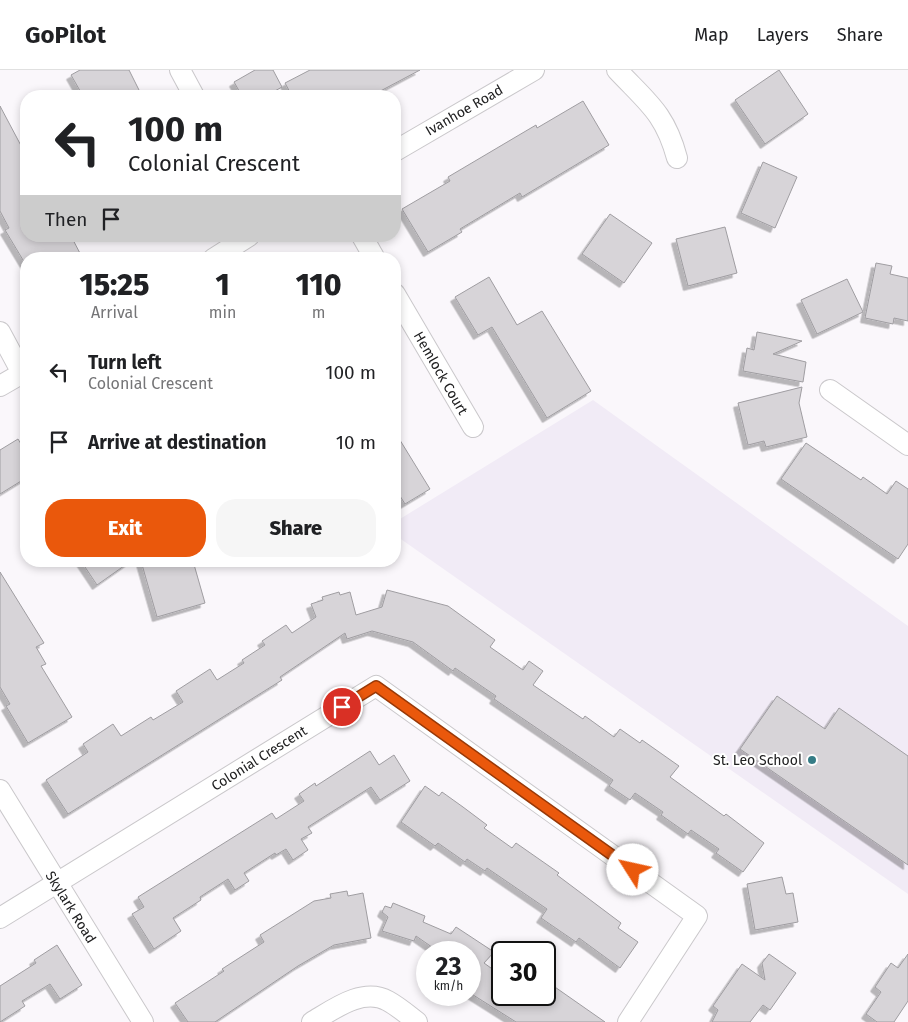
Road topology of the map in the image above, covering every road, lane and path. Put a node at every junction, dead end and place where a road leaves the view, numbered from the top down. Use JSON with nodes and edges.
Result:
{"nodes":[{"id":1,"x":180,"y":70,"type":"edge"},
{"id":2,"x":534,"y":70,"type":"edge"},
{"id":3,"x":617,"y":70,"type":"edge"},
{"id":4,"x":191,"y":90,"type":"edge"},
{"id":5,"x":401,"y":148,"type":"edge"},
{"id":6,"x":677,"y":158,"type":"dead end"},
{"id":7,"x":240,"y":242,"type":"edge"},
{"id":8,"x":224,"y":252,"type":"edge"},
{"id":9,"x":401,"y":304,"type":"edge"},
{"id":10,"x":0,"y":332,"type":"edge"},
{"id":11,"x":20,"y":365,"type":"edge"},
{"id":12,"x":20,"y":374,"type":"edge"},
{"id":13,"x":0,"y":386,"type":"edge"},
{"id":14,"x":830,"y":390,"type":"dead end"},
{"id":15,"x":473,"y":427,"type":"dead end"},
{"id":16,"x":908,"y":445,"type":"edge"},
{"id":17,"x":0,"y":790,"type":"edge"},
{"id":18,"x":56,"y":883,"type":"junction"},
{"id":19,"x":0,"y":918,"type":"edge"},
{"id":20,"x":143,"y":1022,"type":"edge"},
{"id":21,"x":312,"y":1022,"type":"edge"},
{"id":22,"x":417,"y":1022,"type":"edge"},
{"id":23,"x":628,"y":1022,"type":"edge"}],
"edges":[{"from":1,"to":4,"type":"street"},
{"from":2,"to":5,"type":"street","name":"Ivanhoe Road"},
{"from":3,"to":6,"type":"street"},
{"from":7,"to":8,"type":"street"},
{"from":9,"to":15,"type":"street","name":"Hemlock Court"},
{"from":10,"to":11,"type":"street"},
{"from":12,"to":13,"type":"street"},
{"from":14,"to":16,"type":"street"},
{"from":17,"to":18,"type":"street","name":"Skylark Road"},
{"from":18,"to":19,"type":"street"},
{"from":18,"to":20,"type":"street","name":"Skylark Road"},
{"from":18,"to":23,"type":"street","name":"Colonial Crescent"},
{"from":21,"to":22,"type":"street"}]}
